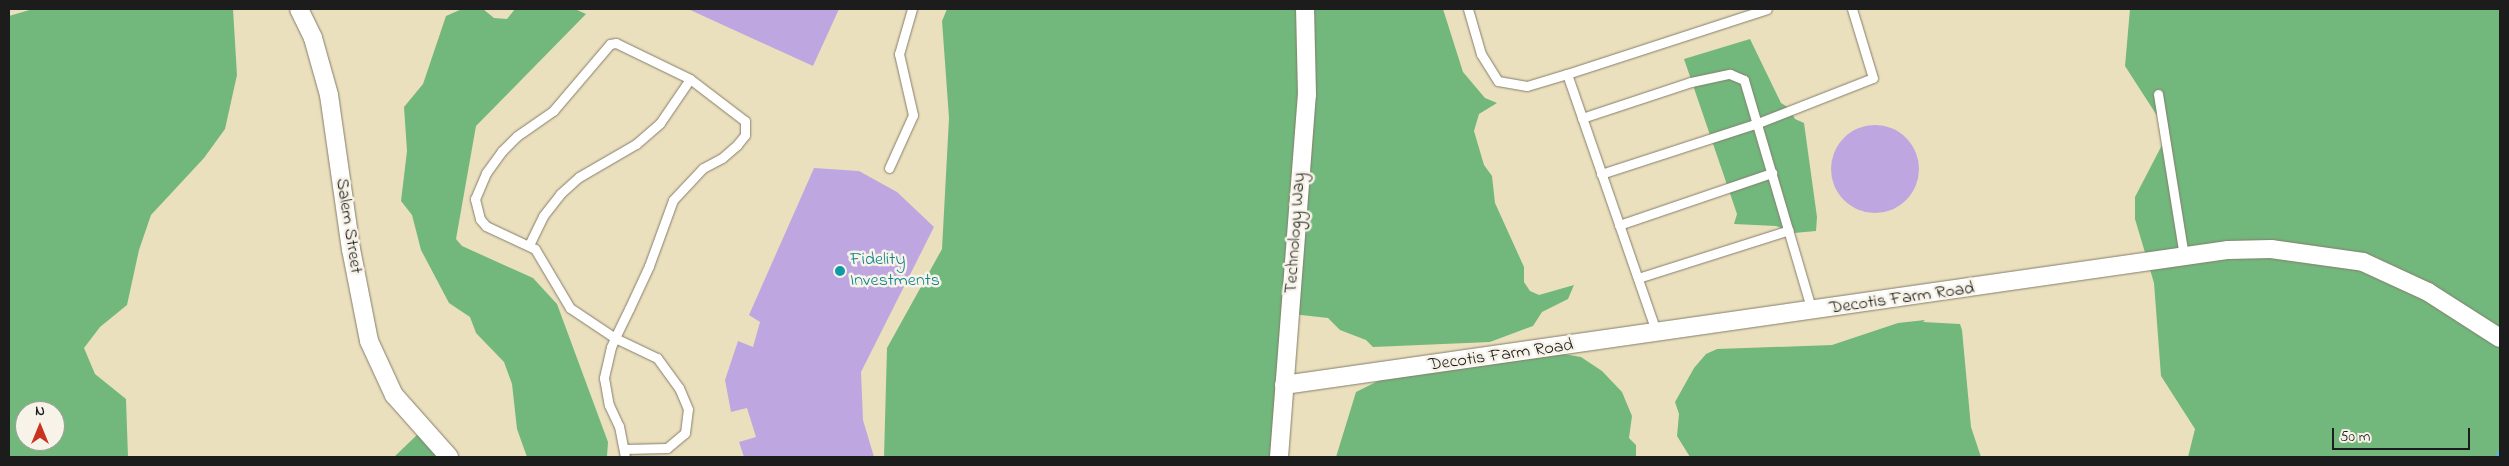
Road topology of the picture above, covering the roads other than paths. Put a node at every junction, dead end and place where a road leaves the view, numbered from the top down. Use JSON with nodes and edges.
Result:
{"nodes":[{"id":1,"x":299,"y":9,"type":"edge"},
{"id":2,"x":912,"y":9,"type":"edge"},
{"id":3,"x":1305,"y":9,"type":"edge"},
{"id":4,"x":1468,"y":9,"type":"edge"},
{"id":5,"x":1767,"y":9,"type":"edge"},
{"id":6,"x":1852,"y":9,"type":"edge"},
{"id":7,"x":1567,"y":74,"type":"junction"},
{"id":8,"x":690,"y":79,"type":"junction"},
{"id":9,"x":2158,"y":94,"type":"dead end"},
{"id":10,"x":1582,"y":118,"type":"junction"},
{"id":11,"x":1758,"y":123,"type":"junction"},
{"id":12,"x":889,"y":168,"type":"dead end"},
{"id":13,"x":1772,"y":173,"type":"junction"},
{"id":14,"x":1601,"y":174,"type":"junction"},
{"id":15,"x":1619,"y":225,"type":"junction"},
{"id":16,"x":1789,"y":230,"type":"junction"},
{"id":17,"x":529,"y":245,"type":"junction"},
{"id":18,"x":2184,"y":257,"type":"junction"},
{"id":19,"x":1638,"y":278,"type":"junction"},
{"id":20,"x":1812,"y":311,"type":"junction"},
{"id":21,"x":1657,"y":334,"type":"junction"},
{"id":22,"x":615,"y":338,"type":"junction"},
{"id":23,"x":2500,"y":338,"type":"edge"},
{"id":24,"x":1284,"y":385,"type":"junction"},
{"id":25,"x":424,"y":431,"type":"junction"},
{"id":26,"x":624,"y":453,"type":"edge"},
{"id":27,"x":436,"y":457,"type":"edge"},
{"id":28,"x":448,"y":457,"type":"edge"},
{"id":29,"x":1279,"y":457,"type":"edge"}],
"edges":[{"from":1,"to":25,"type":"street","name":"Salem Street"},
{"from":2,"to":12,"type":"lane"},
{"from":3,"to":24,"type":"street","name":"Technology Way"},
{"from":4,"to":7,"type":"lane"},
{"from":5,"to":7,"type":"lane"},
{"from":6,"to":11,"type":"lane"},
{"from":7,"to":10,"type":"lane"},
{"from":8,"to":17,"type":"lane"},
{"from":8,"to":17,"type":"lane"},
{"from":8,"to":22,"type":"lane"},
{"from":9,"to":18,"type":"lane"},
{"from":10,"to":11,"type":"lane"},
{"from":10,"to":14,"type":"lane"},
{"from":11,"to":13,"type":"lane"},
{"from":11,"to":14,"type":"lane"},
{"from":13,"to":15,"type":"lane"},
{"from":13,"to":16,"type":"lane"},
{"from":14,"to":15,"type":"lane"},
{"from":15,"to":19,"type":"lane"},
{"from":16,"to":19,"type":"lane"},
{"from":16,"to":20,"type":"lane"},
{"from":17,"to":22,"type":"lane"},
{"from":18,"to":20,"type":"street","name":"Decotis Farm Road"},
{"from":18,"to":23,"type":"street","name":"Decotis Farm Road"},
{"from":19,"to":21,"type":"lane"},
{"from":20,"to":21,"type":"street","name":"Decotis Farm Road"},
{"from":21,"to":24,"type":"street","name":"Decotis Farm Road"},
{"from":22,"to":26,"type":"lane"},
{"from":22,"to":26,"type":"lane"},
{"from":24,"to":29,"type":"street","name":"Technology Way"},
{"from":25,"to":27,"type":"street","name":"Salem Street"},
{"from":25,"to":28,"type":"street","name":"Salem Street"}]}
